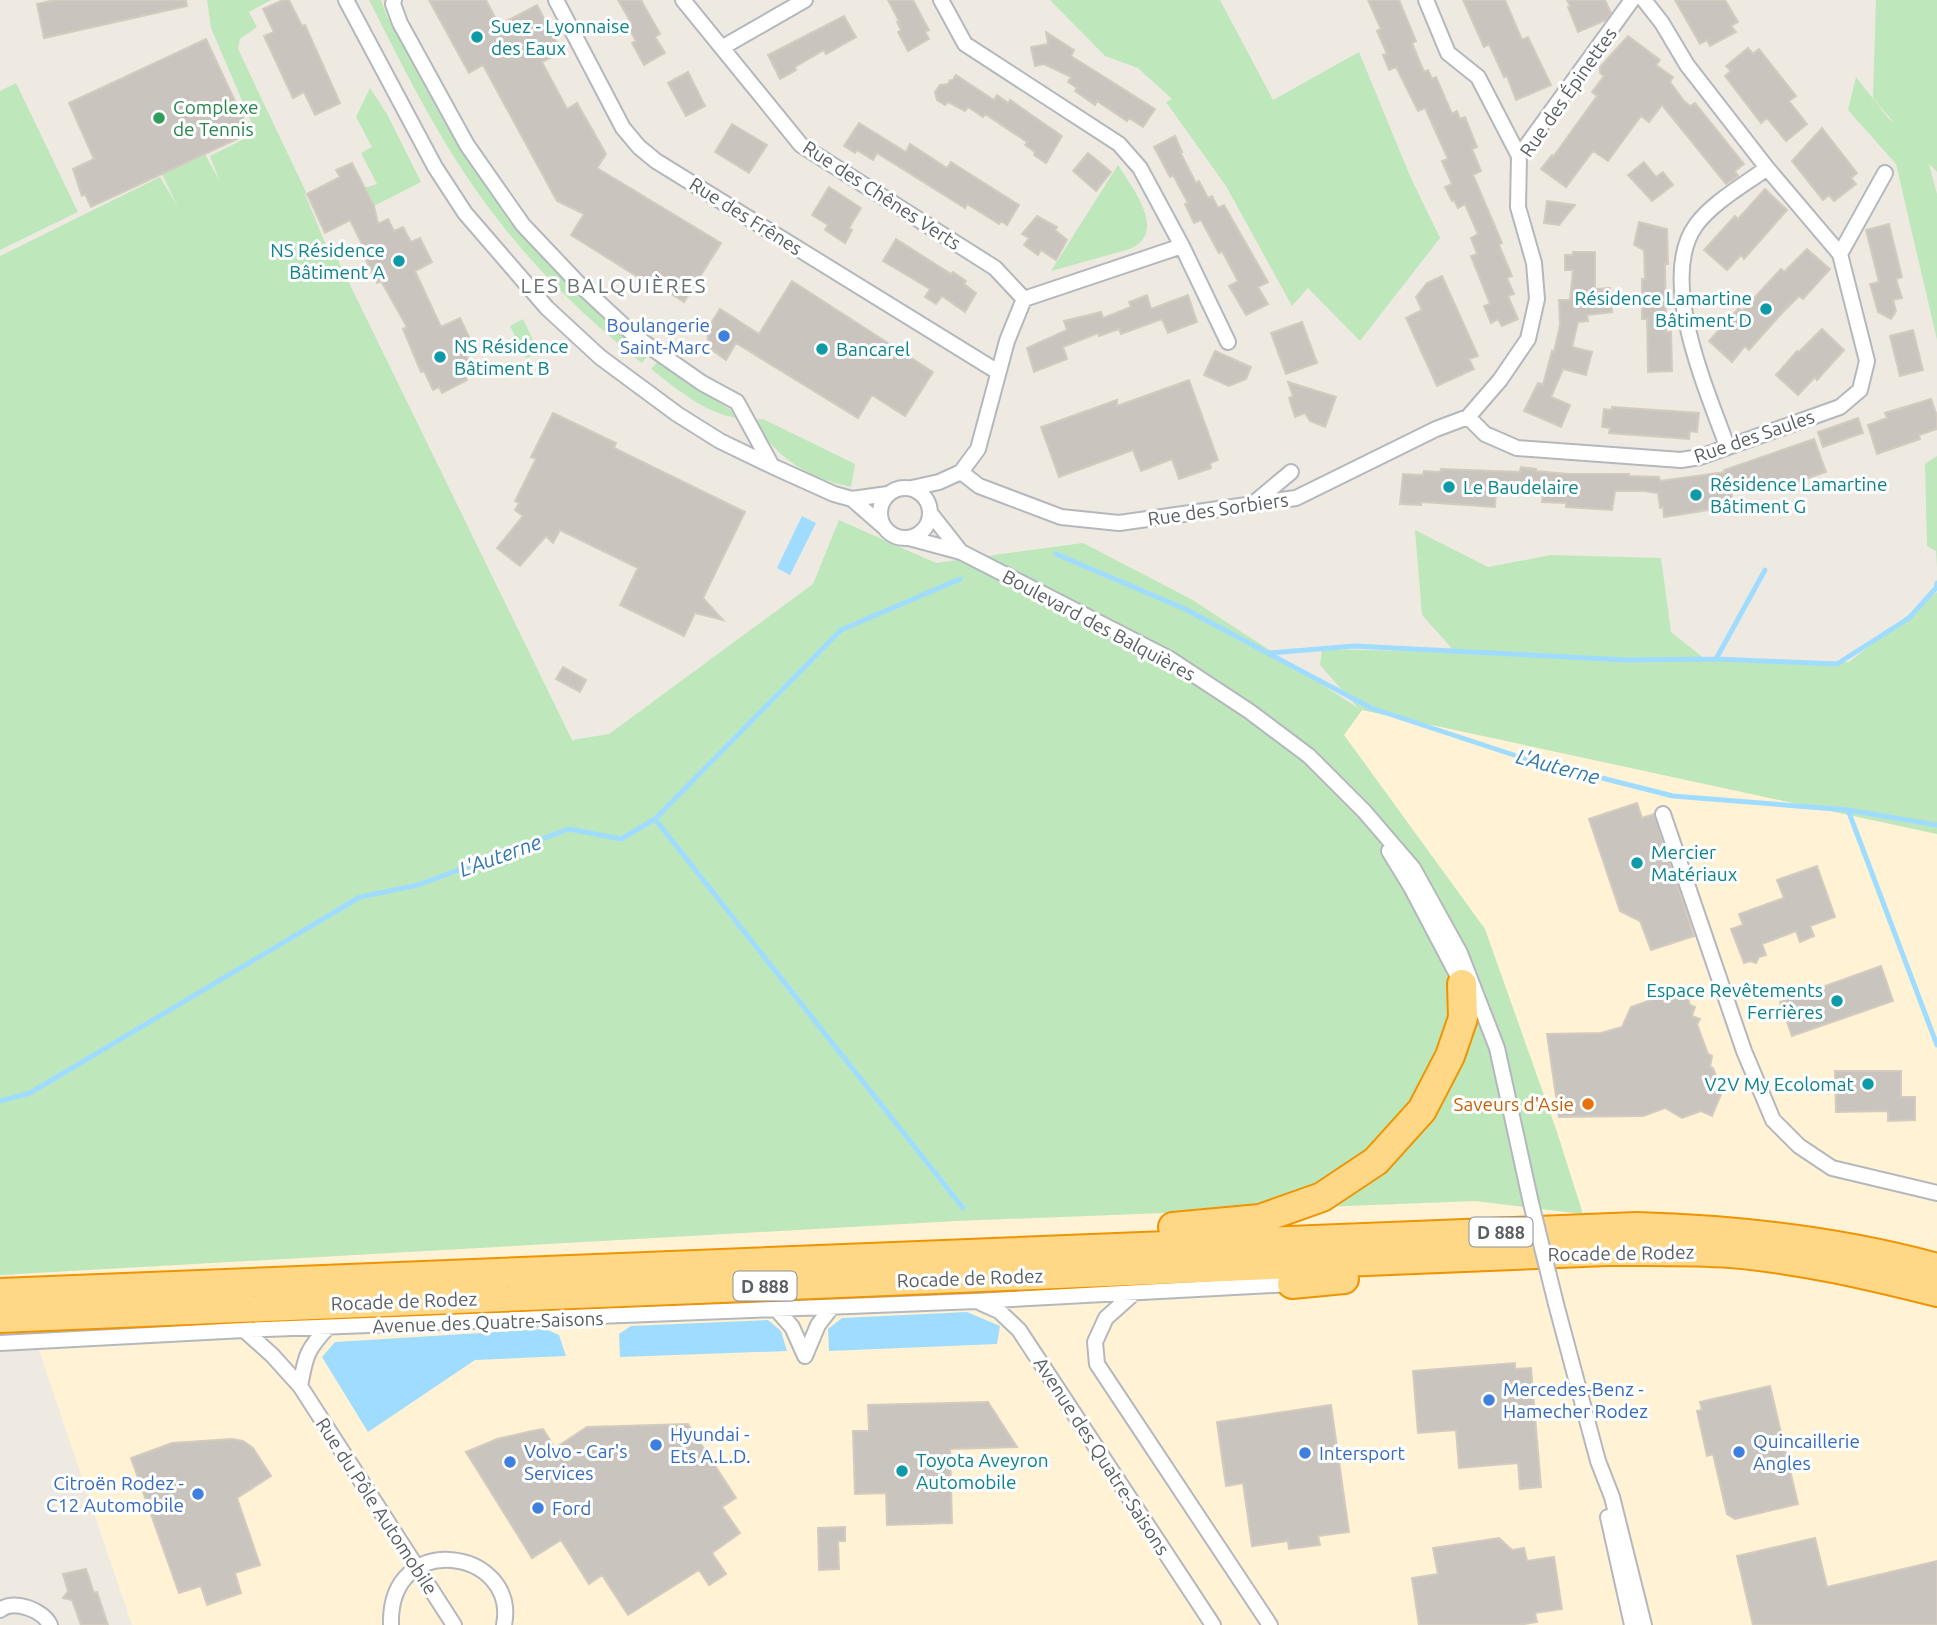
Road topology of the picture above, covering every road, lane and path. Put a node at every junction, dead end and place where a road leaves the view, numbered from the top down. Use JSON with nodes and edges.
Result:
{"nodes":[{"id":1,"x":346,"y":0,"type":"edge"},
{"id":2,"x":394,"y":0,"type":"edge"},
{"id":3,"x":556,"y":0,"type":"edge"},
{"id":4,"x":683,"y":0,"type":"edge"},
{"id":5,"x":805,"y":0,"type":"edge"},
{"id":6,"x":941,"y":0,"type":"edge"},
{"id":7,"x":1426,"y":0,"type":"edge"},
{"id":8,"x":1632,"y":0,"type":"edge"},
{"id":9,"x":1644,"y":0,"type":"edge"},
{"id":10,"x":723,"y":47,"type":"junction"},
{"id":11,"x":1519,"y":156,"type":"junction"},
{"id":12,"x":1767,"y":168,"type":"junction"},
{"id":13,"x":1885,"y":173,"type":"dead end"},
{"id":14,"x":1182,"y":246,"type":"junction"},
{"id":15,"x":1840,"y":254,"type":"junction"},
{"id":16,"x":1024,"y":299,"type":"junction"},
{"id":17,"x":1228,"y":342,"type":"dead end"},
{"id":18,"x":998,"y":372,"type":"junction"},
{"id":19,"x":1468,"y":417,"type":"junction"},
{"id":20,"x":1727,"y":446,"type":"junction"},
{"id":21,"x":772,"y":466,"type":"junction"},
{"id":22,"x":961,"y":472,"type":"junction"},
{"id":23,"x":1291,"y":472,"type":"dead end"},
{"id":24,"x":939,"y":482,"type":"junction"},
{"id":25,"x":912,"y":488,"type":"junction"},
{"id":26,"x":888,"y":494,"type":"junction"},
{"id":27,"x":852,"y":499,"type":"junction"},
{"id":28,"x":1253,"y":504,"type":"junction"},
{"id":29,"x":930,"y":510,"type":"junction"},
{"id":30,"x":884,"y":527,"type":"junction"},
{"id":31,"x":909,"y":538,"type":"junction"},
{"id":32,"x":961,"y":552,"type":"junction"},
{"id":33,"x":1364,"y":811,"type":"junction"},
{"id":34,"x":1663,"y":814,"type":"dead end"},
{"id":35,"x":1462,"y":984,"type":"junction"},
{"id":36,"x":1937,"y":1193,"type":"edge"},
{"id":37,"x":1531,"y":1203,"type":"junction"},
{"id":38,"x":1061,"y":1249,"type":"junction"},
{"id":39,"x":1531,"y":1254,"type":"junction"},
{"id":40,"x":1937,"y":1268,"type":"edge"},
{"id":41,"x":1292,"y":1284,"type":"joint"},
{"id":42,"x":1937,"y":1292,"type":"edge"},
{"id":43,"x":0,"y":1293,"type":"edge"},
{"id":44,"x":1134,"y":1293,"type":"junction"},
{"id":45,"x":976,"y":1301,"type":"junction"},
{"id":46,"x":832,"y":1307,"type":"junction"},
{"id":47,"x":776,"y":1310,"type":"junction"},
{"id":48,"x":0,"y":1318,"type":"edge"},
{"id":49,"x":328,"y":1327,"type":"junction"},
{"id":50,"x":244,"y":1330,"type":"junction"},
{"id":51,"x":0,"y":1343,"type":"edge"},
{"id":52,"x":300,"y":1386,"type":"junction"},
{"id":53,"x":1598,"y":1461,"type":"junction"},
{"id":54,"x":417,"y":1568,"type":"junction"},
{"id":55,"x":0,"y":1610,"type":"edge"},
{"id":56,"x":50,"y":1625,"type":"edge"},
{"id":57,"x":391,"y":1625,"type":"edge"},
{"id":58,"x":454,"y":1625,"type":"edge"},
{"id":59,"x":504,"y":1625,"type":"edge"},
{"id":60,"x":1213,"y":1625,"type":"edge"},
{"id":61,"x":1270,"y":1625,"type":"edge"},
{"id":62,"x":1632,"y":1625,"type":"edge"},
{"id":63,"x":1644,"y":1625,"type":"edge"}],
"edges":[{"from":1,"to":21,"type":"street"},
{"from":2,"to":21,"type":"street"},
{"from":3,"to":18,"type":"street","name":"Rue des Frênes"},
{"from":4,"to":10,"type":"street","name":"Rue des Chênes Verts"},
{"from":5,"to":10,"type":"street"},
{"from":6,"to":14,"type":"street"},
{"from":7,"to":11,"type":"street"},
{"from":8,"to":11,"type":"street","name":"Rue des Épinettes"},
{"from":9,"to":12,"type":"street","name":"Rue des Saules"},
{"from":10,"to":16,"type":"street","name":"Rue des Chênes Verts"},
{"from":11,"to":19,"type":"street","name":"Rue des Épinettes"},
{"from":12,"to":15,"type":"street","name":"Rue des Saules"},
{"from":12,"to":20,"type":"street"},
{"from":13,"to":15,"type":"street"},
{"from":14,"to":16,"type":"street"},
{"from":14,"to":17,"type":"street"},
{"from":15,"to":20,"type":"street","name":"Rue des Saules"},
{"from":16,"to":18,"type":"street"},
{"from":18,"to":22,"type":"street"},
{"from":19,"to":20,"type":"street","name":"Rue des Saules"},
{"from":19,"to":28,"type":"street","name":"Rue des Sorbiers"},
{"from":21,"to":27,"type":"street"},
{"from":22,"to":24,"type":"street"},
{"from":22,"to":28,"type":"street","name":"Rue des Sorbiers"},
{"from":23,"to":28,"type":"street"},
{"from":24,"to":25,"type":"street"},
{"from":24,"to":29,"type":"street"},
{"from":25,"to":26,"type":"street"},
{"from":25,"to":29,"type":"street"},
{"from":26,"to":27,"type":"street"},
{"from":26,"to":30,"type":"street"},
{"from":27,"to":30,"type":"street"},
{"from":29,"to":31,"type":"street"},
{"from":29,"to":32,"type":"street","name":"Boulevard des Balquières"},
{"from":30,"to":31,"type":"street"},
{"from":31,"to":32,"type":"street","name":"Boulevard des Balquières"},
{"from":32,"to":33,"type":"street","name":"Boulevard des Balquières"},
{"from":33,"to":35,"type":"street","name":"Boulevard des Balquières"},
{"from":33,"to":37,"type":"street","name":"Boulevard des Balquières"},
{"from":34,"to":36,"type":"street"},
{"from":35,"to":37,"type":"street","name":"Boulevard des Balquières"},
{"from":35,"to":38,"type":"highway"},
{"from":37,"to":53,"type":"street","name":"Boulevard des Balquières","bridge":true},
{"from":38,"to":40,"type":"highway","name":"Rocade de Rodez","number":"D 888"},
{"from":38,"to":43,"type":"highway","name":"Rocade de Rodez","number":"D 888"},
{"from":39,"to":41,"type":"highway"},
{"from":39,"to":42,"type":"highway","name":"Rocade de Rodez","number":"D 888"},
{"from":39,"to":48,"type":"highway","name":"Rocade de Rodez","number":"D 888"},
{"from":41,"to":44,"type":"street","name":"Avenue des Quatre-Saisons"},
{"from":44,"to":45,"type":"street","name":"Avenue des Quatre-Saisons"},
{"from":44,"to":61,"type":"street"},
{"from":45,"to":46,"type":"street","name":"Avenue des Quatre-Saisons"},
{"from":45,"to":60,"type":"street","name":"Avenue des Quatre-Saisons"},
{"from":46,"to":47,"type":"street","name":"Avenue des Quatre-Saisons"},
{"from":46,"to":47,"type":"street"},
{"from":47,"to":49,"type":"street","name":"Avenue des Quatre-Saisons"},
{"from":49,"to":50,"type":"street","name":"Avenue des Quatre-Saisons"},
{"from":49,"to":52,"type":"street"},
{"from":50,"to":51,"type":"street","name":"Avenue des Quatre-Saisons"},
{"from":50,"to":52,"type":"street","name":"Rue du Pôle Automobile"},
{"from":52,"to":54,"type":"street","name":"Rue du Pôle Automobile"},
{"from":53,"to":62,"type":"street","name":"Boulevard des Balquières"},
{"from":53,"to":63,"type":"street","name":"Boulevard des Balquières"},
{"from":54,"to":57,"type":"street"},
{"from":54,"to":58,"type":"street","name":"Rue du Pôle Automobile"},
{"from":54,"to":59,"type":"street"},
{"from":55,"to":56,"type":"street"}]}
